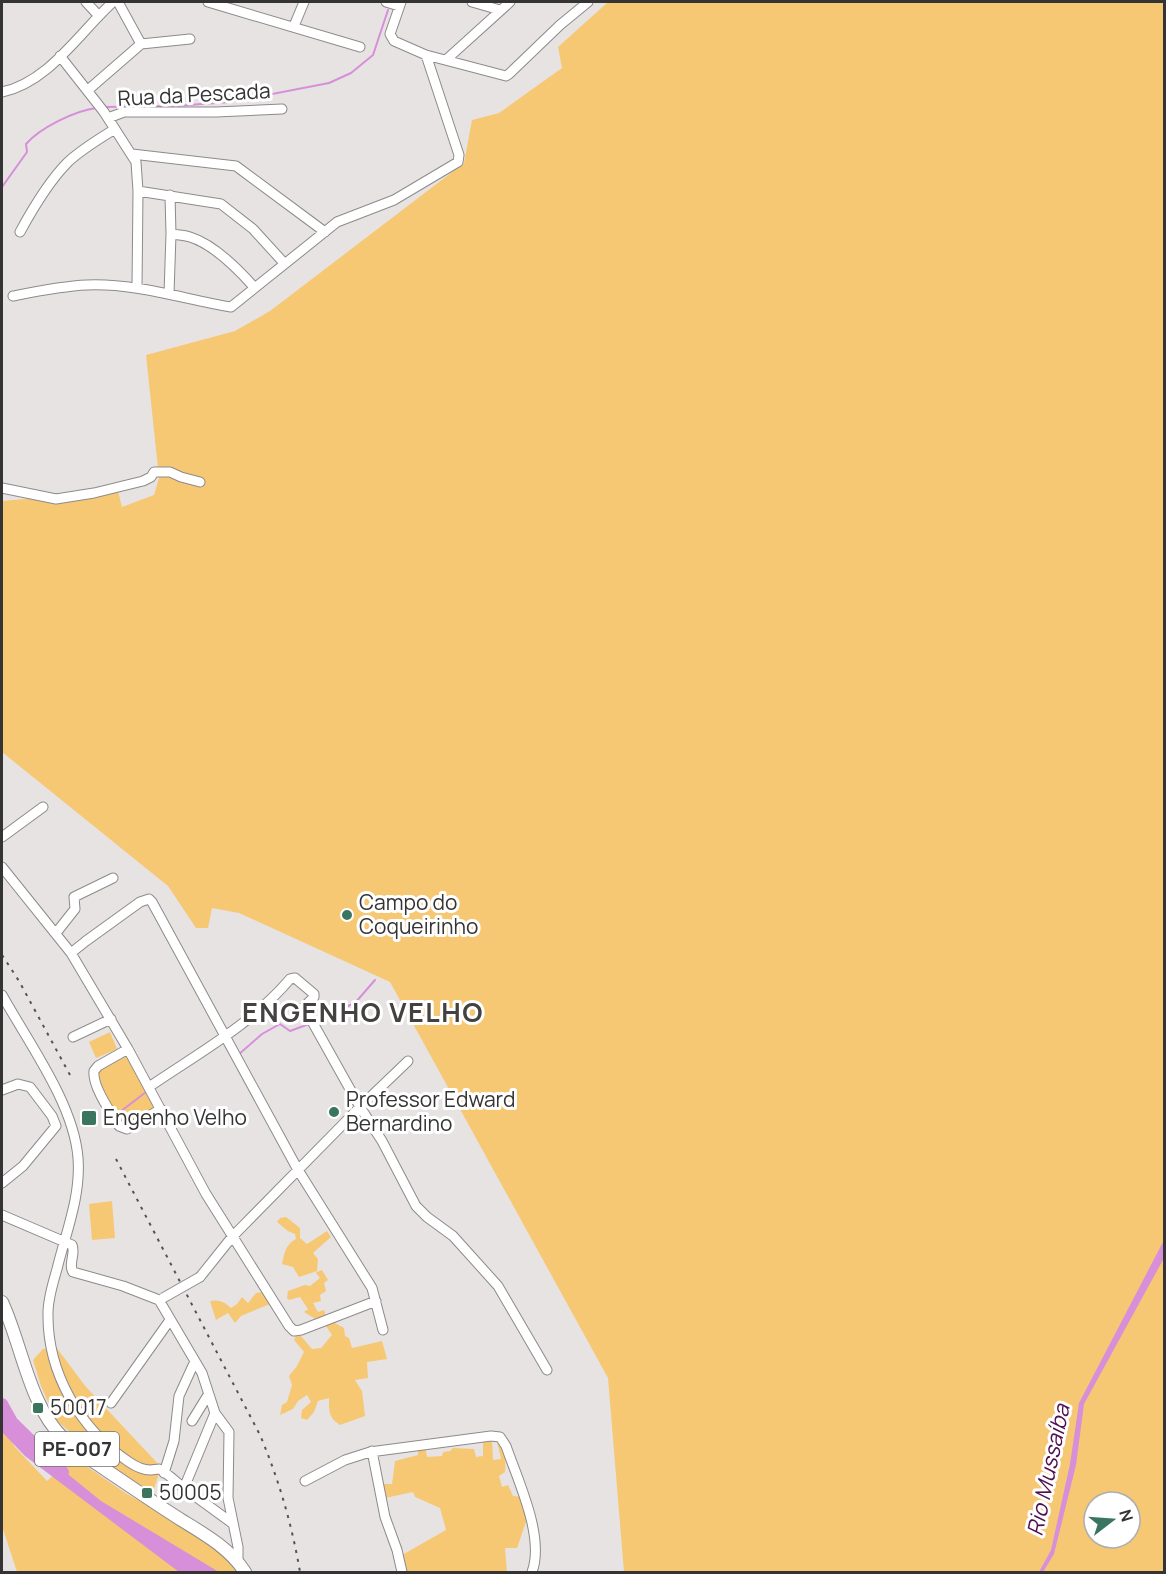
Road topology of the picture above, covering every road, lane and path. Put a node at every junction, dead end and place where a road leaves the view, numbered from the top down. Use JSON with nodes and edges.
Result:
{"nodes":[{"id":1,"x":86,"y":2,"type":"edge"},
{"id":2,"x":113,"y":2,"type":"edge"},
{"id":3,"x":118,"y":2,"type":"edge"},
{"id":4,"x":208,"y":2,"type":"edge"},
{"id":5,"x":304,"y":2,"type":"edge"},
{"id":6,"x":386,"y":2,"type":"edge"},
{"id":7,"x":472,"y":2,"type":"edge"},
{"id":8,"x":510,"y":2,"type":"edge"},
{"id":9,"x":588,"y":2,"type":"edge"},
{"id":10,"x":400,"y":4,"type":"edge"},
{"id":11,"x":500,"y":10,"type":"junction"},
{"id":12,"x":98,"y":15,"type":"junction"},
{"id":13,"x":294,"y":26,"type":"junction"},
{"id":14,"x":190,"y":39,"type":"dead end"},
{"id":15,"x":141,"y":44,"type":"junction"},
{"id":16,"x":360,"y":47,"type":"dead end"},
{"id":17,"x":426,"y":55,"type":"junction"},
{"id":18,"x":60,"y":56,"type":"junction"},
{"id":19,"x":447,"y":59,"type":"junction"},
{"id":20,"x":2,"y":90,"type":"edge"},
{"id":21,"x":88,"y":90,"type":"junction"},
{"id":22,"x":282,"y":109,"type":"dead end"},
{"id":23,"x":103,"y":111,"type":"junction"},
{"id":24,"x":115,"y":129,"type":"junction"},
{"id":25,"x":132,"y":154,"type":"junction"},
{"id":26,"x":138,"y":191,"type":"junction"},
{"id":27,"x":170,"y":195,"type":"junction"},
{"id":28,"x":20,"y":232,"type":"dead end"},
{"id":29,"x":325,"y":232,"type":"junction"},
{"id":30,"x":171,"y":234,"type":"junction"},
{"id":31,"x":284,"y":263,"type":"junction"},
{"id":32,"x":254,"y":287,"type":"junction"},
{"id":33,"x":136,"y":288,"type":"junction"},
{"id":34,"x":169,"y":294,"type":"junction"},
{"id":35,"x":13,"y":296,"type":"dead end"},
{"id":36,"x":200,"y":482,"type":"dead end"},
{"id":37,"x":2,"y":488,"type":"edge"},
{"id":38,"x":43,"y":807,"type":"dead end"},
{"id":39,"x":2,"y":837,"type":"edge"},
{"id":40,"x":2,"y":867,"type":"edge"},
{"id":41,"x":113,"y":878,"type":"dead end"},
{"id":42,"x":56,"y":933,"type":"junction"},
{"id":43,"x":71,"y":953,"type":"junction"},
{"id":44,"x":2,"y":995,"type":"edge"},
{"id":45,"x":111,"y":1019,"type":"junction"},
{"id":46,"x":226,"y":1035,"type":"junction"},
{"id":47,"x":73,"y":1037,"type":"dead end"},
{"id":48,"x":128,"y":1048,"type":"junction"},
{"id":49,"x":408,"y":1061,"type":"dead end"},
{"id":50,"x":149,"y":1087,"type":"junction"},
{"id":51,"x":2,"y":1090,"type":"edge"},
{"id":52,"x":360,"y":1107,"type":"junction"},
{"id":53,"x":64,"y":1108,"type":"junction"},
{"id":54,"x":161,"y":1109,"type":"junction"},
{"id":55,"x":52,"y":1116,"type":"junction"},
{"id":56,"x":298,"y":1170,"type":"junction"},
{"id":57,"x":2,"y":1183,"type":"edge"},
{"id":58,"x":2,"y":1215,"type":"edge"},
{"id":59,"x":232,"y":1237,"type":"junction"},
{"id":60,"x":65,"y":1240,"type":"junction"},
{"id":61,"x":161,"y":1299,"type":"junction"},
{"id":62,"x":376,"y":1301,"type":"junction"},
{"id":63,"x":2,"y":1302,"type":"edge"},
{"id":64,"x":170,"y":1320,"type":"junction"},
{"id":65,"x":383,"y":1330,"type":"dead end"},
{"id":66,"x":195,"y":1360,"type":"junction"},
{"id":67,"x":547,"y":1370,"type":"dead end"},
{"id":68,"x":208,"y":1395,"type":"junction"},
{"id":69,"x":111,"y":1402,"type":"dead end"},
{"id":70,"x":215,"y":1413,"type":"junction"},
{"id":71,"x":192,"y":1421,"type":"dead end"},
{"id":72,"x":372,"y":1451,"type":"junction"},
{"id":73,"x":164,"y":1473,"type":"junction"},
{"id":74,"x":305,"y":1481,"type":"dead end"},
{"id":75,"x":184,"y":1488,"type":"junction"},
{"id":76,"x":232,"y":1523,"type":"junction"},
{"id":77,"x":242,"y":1568,"type":"edge"},
{"id":78,"x":533,"y":1568,"type":"edge"},
{"id":79,"x":402,"y":1572,"type":"edge"},
{"id":80,"x":541,"y":1572,"type":"edge"}],
"edges":[{"from":1,"to":12,"type":"street"},
{"from":2,"to":12,"type":"street"},
{"from":3,"to":15,"type":"street"},
{"from":4,"to":13,"type":"street"},
{"from":5,"to":13,"type":"street"},
{"from":6,"to":10,"type":"street"},
{"from":7,"to":11,"type":"street"},
{"from":8,"to":11,"type":"street"},
{"from":9,"to":19,"type":"street"},
{"from":10,"to":17,"type":"street"},
{"from":11,"to":19,"type":"street"},
{"from":12,"to":18,"type":"street"},
{"from":13,"to":16,"type":"street"},
{"from":14,"to":15,"type":"street"},
{"from":15,"to":21,"type":"street"},
{"from":17,"to":19,"type":"street"},
{"from":17,"to":29,"type":"street"},
{"from":18,"to":20,"type":"street"},
{"from":18,"to":21,"type":"street"},
{"from":21,"to":23,"type":"street"},
{"from":22,"to":23,"type":"street","name":"Rua da Pescada"},
{"from":23,"to":24,"type":"street"},
{"from":24,"to":25,"type":"street"},
{"from":24,"to":28,"type":"street"},
{"from":25,"to":26,"type":"street"},
{"from":25,"to":29,"type":"street"},
{"from":26,"to":27,"type":"street"},
{"from":26,"to":33,"type":"street"},
{"from":27,"to":30,"type":"street"},
{"from":27,"to":31,"type":"street"},
{"from":29,"to":31,"type":"street"},
{"from":30,"to":32,"type":"street"},
{"from":30,"to":34,"type":"street"},
{"from":31,"to":32,"type":"street"},
{"from":32,"to":34,"type":"street"},
{"from":33,"to":34,"type":"street"},
{"from":33,"to":35,"type":"street"},
{"from":36,"to":37,"type":"street"},
{"from":38,"to":39,"type":"street"},
{"from":40,"to":42,"type":"street"},
{"from":41,"to":42,"type":"street"},
{"from":42,"to":43,"type":"street"},
{"from":43,"to":45,"type":"street"},
{"from":43,"to":46,"type":"street"},
{"from":44,"to":53,"type":"street"},
{"from":45,"to":47,"type":"street"},
{"from":45,"to":48,"type":"street"},
{"from":46,"to":50,"type":"street"},
{"from":46,"to":52,"type":"street"},
{"from":46,"to":56,"type":"street"},
{"from":48,"to":50,"type":"street"},
{"from":48,"to":54,"type":"street"},
{"from":49,"to":52,"type":"street"},
{"from":50,"to":54,"type":"street"},
{"from":51,"to":55,"type":"street"},
{"from":52,"to":56,"type":"street"},
{"from":52,"to":67,"type":"street"},
{"from":53,"to":55,"type":"street"},
{"from":53,"to":60,"type":"street"},
{"from":54,"to":59,"type":"street"},
{"from":55,"to":57,"type":"street"},
{"from":56,"to":59,"type":"street"},
{"from":56,"to":62,"type":"street"},
{"from":58,"to":60,"type":"street"},
{"from":59,"to":61,"type":"street","bridge":true},
{"from":59,"to":62,"type":"street"},
{"from":60,"to":61,"type":"street"},
{"from":60,"to":73,"type":"street"},
{"from":61,"to":64,"type":"street"},
{"from":62,"to":65,"type":"street"},
{"from":63,"to":77,"type":"main road","number":"PE-007"},
{"from":64,"to":66,"type":"street"},
{"from":64,"to":69,"type":"street"},
{"from":66,"to":68,"type":"street"},
{"from":66,"to":73,"type":"street"},
{"from":68,"to":70,"type":"street"},
{"from":68,"to":71,"type":"street"},
{"from":70,"to":75,"type":"street"},
{"from":70,"to":76,"type":"street"},
{"from":72,"to":74,"type":"street"},
{"from":72,"to":78,"type":"street"},
{"from":72,"to":79,"type":"street"},
{"from":73,"to":75,"type":"street"},
{"from":75,"to":76,"type":"street"},
{"from":76,"to":77,"type":"street"},
{"from":78,"to":80,"type":"street"}]}
